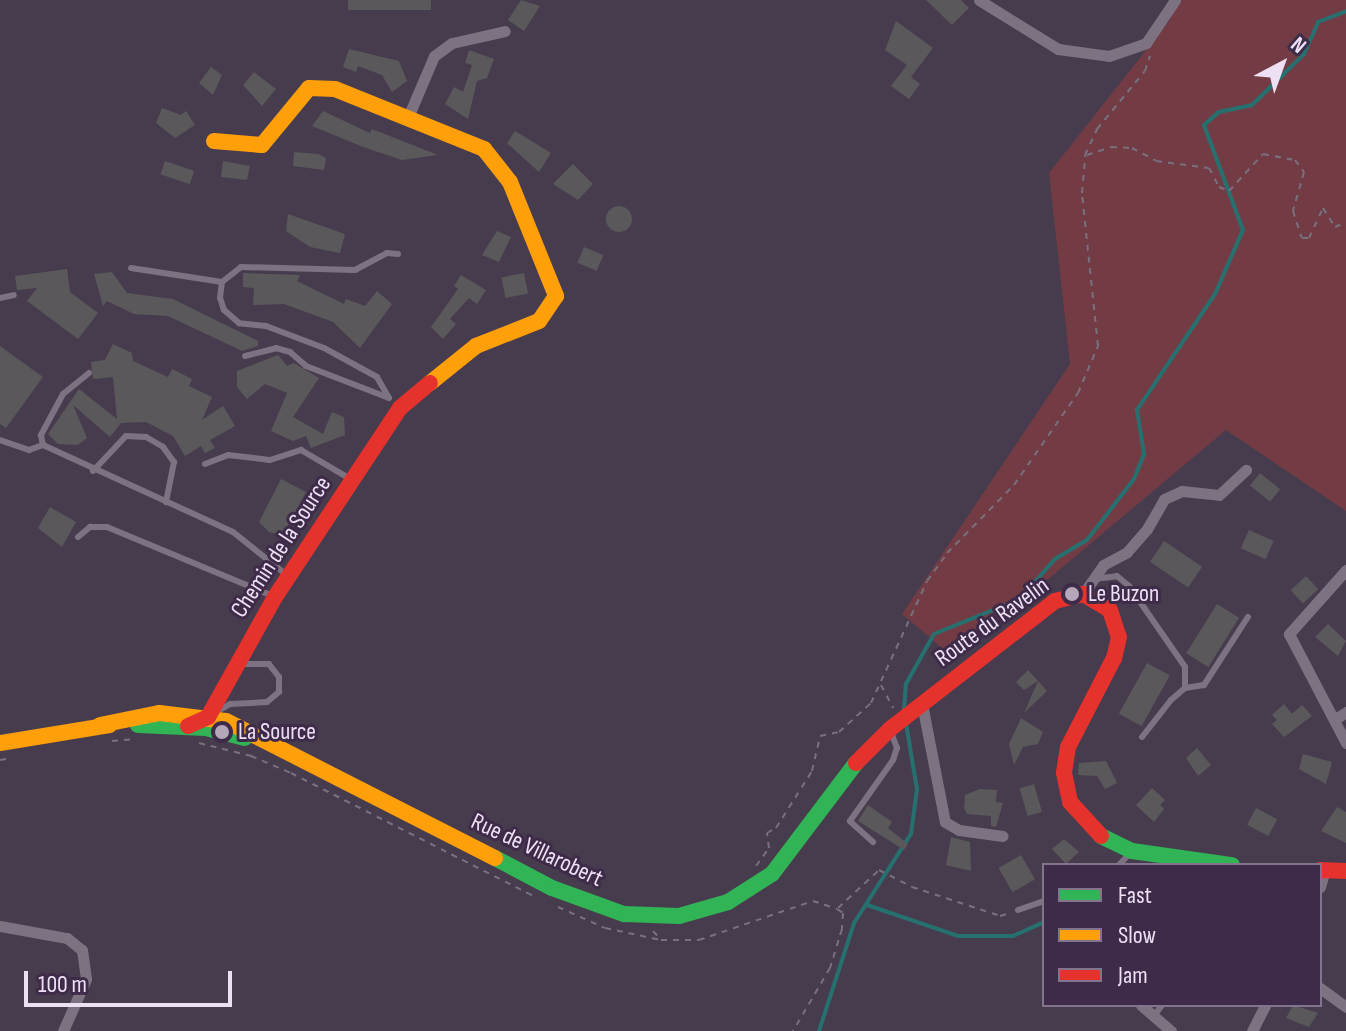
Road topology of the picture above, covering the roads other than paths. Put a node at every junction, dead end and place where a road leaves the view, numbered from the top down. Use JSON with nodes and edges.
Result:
{"nodes":[{"id":1,"x":979,"y":0,"type":"edge"},
{"id":2,"x":1175,"y":0,"type":"edge"},
{"id":3,"x":505,"y":31,"type":"dead end"},
{"id":4,"x":408,"y":117,"type":"junction"},
{"id":5,"x":214,"y":141,"type":"dead end"},
{"id":6,"x":398,"y":254,"type":"dead end"},
{"id":7,"x":131,"y":268,"type":"dead end"},
{"id":8,"x":222,"y":282,"type":"junction"},
{"id":9,"x":14,"y":295,"type":"dead end"},
{"id":10,"x":0,"y":298,"type":"edge"},
{"id":11,"x":245,"y":356,"type":"dead end"},
{"id":12,"x":89,"y":373,"type":"dead end"},
{"id":13,"x":395,"y":403,"type":"junction"},
{"id":14,"x":0,"y":440,"type":"edge"},
{"id":15,"x":43,"y":445,"type":"junction"},
{"id":16,"x":205,"y":464,"type":"dead end"},
{"id":17,"x":1246,"y":470,"type":"dead end"},
{"id":18,"x":93,"y":471,"type":"junction"},
{"id":19,"x":352,"y":480,"type":"junction"},
{"id":20,"x":166,"y":502,"type":"junction"},
{"id":21,"x":78,"y":537,"type":"dead end"},
{"id":22,"x":1346,"y":570,"type":"edge"},
{"id":23,"x":288,"y":576,"type":"junction"},
{"id":24,"x":1086,"y":587,"type":"junction"},
{"id":25,"x":275,"y":597,"type":"junction"},
{"id":26,"x":1248,"y":617,"type":"dead end"},
{"id":27,"x":234,"y":667,"type":"junction"},
{"id":28,"x":1185,"y":688,"type":"junction"},
{"id":29,"x":1346,"y":712,"type":"edge"},
{"id":30,"x":208,"y":717,"type":"junction"},
{"id":31,"x":905,"y":717,"type":"junction"},
{"id":32,"x":1335,"y":719,"type":"junction"},
{"id":33,"x":188,"y":733,"type":"junction"},
{"id":34,"x":102,"y":734,"type":"junction"},
{"id":35,"x":1142,"y":737,"type":"dead end"},
{"id":36,"x":0,"y":743,"type":"edge"},
{"id":37,"x":1346,"y":743,"type":"edge"},
{"id":38,"x":324,"y":770,"type":"junction"},
{"id":39,"x":1003,"y":836,"type":"dead end"},
{"id":40,"x":873,"y":842,"type":"dead end"},
{"id":41,"x":1132,"y":851,"type":"junction"},
{"id":42,"x":1121,"y":863,"type":"edge"},
{"id":43,"x":1218,"y":863,"type":"edge"},
{"id":44,"x":1322,"y":870,"type":"edge"},
{"id":45,"x":1346,"y":871,"type":"edge"},
{"id":46,"x":1042,"y":902,"type":"edge"},
{"id":47,"x":1018,"y":910,"type":"road end"},
{"id":48,"x":0,"y":926,"type":"edge"},
{"id":49,"x":1322,"y":989,"type":"edge"},
{"id":50,"x":1143,"y":1007,"type":"edge"},
{"id":51,"x":1161,"y":1007,"type":"edge"},
{"id":52,"x":1264,"y":1007,"type":"edge"},
{"id":53,"x":1346,"y":1007,"type":"edge"},
{"id":54,"x":1154,"y":1016,"type":"junction"},
{"id":55,"x":63,"y":1031,"type":"edge"},
{"id":56,"x":1171,"y":1031,"type":"edge"},
{"id":57,"x":1252,"y":1031,"type":"edge"}],
"edges":[{"from":1,"to":2,"type":"street"},
{"from":3,"to":4,"type":"street"},
{"from":4,"to":5,"type":"main road"},
{"from":4,"to":13,"type":"main road","name":"Chemin de la Source"},
{"from":6,"to":8,"type":"lane"},
{"from":7,"to":8,"type":"lane"},
{"from":8,"to":13,"type":"lane"},
{"from":9,"to":10,"type":"lane"},
{"from":11,"to":13,"type":"lane"},
{"from":12,"to":15,"type":"lane"},
{"from":13,"to":19,"type":"main road","name":"Chemin de la Source"},
{"from":14,"to":15,"type":"lane"},
{"from":15,"to":18,"type":"lane"},
{"from":16,"to":19,"type":"lane"},
{"from":17,"to":24,"type":"street"},
{"from":18,"to":20,"type":"lane"},
{"from":18,"to":20,"type":"lane"},
{"from":19,"to":23,"type":"main road","name":"Chemin de la Source"},
{"from":20,"to":23,"type":"lane"},
{"from":21,"to":25,"type":"lane"},
{"from":22,"to":32,"type":"street"},
{"from":23,"to":25,"type":"main road","name":"Chemin de la Source"},
{"from":24,"to":28,"type":"lane"},
{"from":24,"to":31,"type":"main road","name":"Route du Ravelin"},
{"from":24,"to":41,"type":"main road","name":"Route du Ravelin"},
{"from":25,"to":27,"type":"main road","name":"Chemin de la Source"},
{"from":26,"to":28,"type":"lane"},
{"from":27,"to":30,"type":"main road","name":"Chemin de la Source"},
{"from":27,"to":30,"type":"lane"},
{"from":28,"to":35,"type":"lane"},
{"from":29,"to":32,"type":"street"},
{"from":30,"to":33,"type":"main road"},
{"from":30,"to":34,"type":"main road","name":"Rue de Villarobert"},
{"from":30,"to":38,"type":"main road","name":"Rue de Villarobert"},
{"from":31,"to":38,"type":"main road","name":"Rue de Villarobert"},
{"from":31,"to":39,"type":"street"},
{"from":31,"to":40,"type":"lane"},
{"from":32,"to":37,"type":"street"},
{"from":33,"to":34,"type":"main road","name":"Rue de Villarobert"},
{"from":33,"to":38,"type":"main road","name":"Rue de Villarobert"},
{"from":34,"to":36,"type":"main road","name":"Rue de Villarobert"},
{"from":41,"to":42,"type":"lane"},
{"from":41,"to":43,"type":"main road","name":"Route du Ravelin"},
{"from":44,"to":45,"type":"main road"},
{"from":46,"to":47,"type":"lane"},
{"from":48,"to":55,"type":"street"},
{"from":49,"to":53,"type":"street"},
{"from":50,"to":54,"type":"street"},
{"from":51,"to":54,"type":"lane"},
{"from":52,"to":57,"type":"street"},
{"from":54,"to":56,"type":"street"}]}
